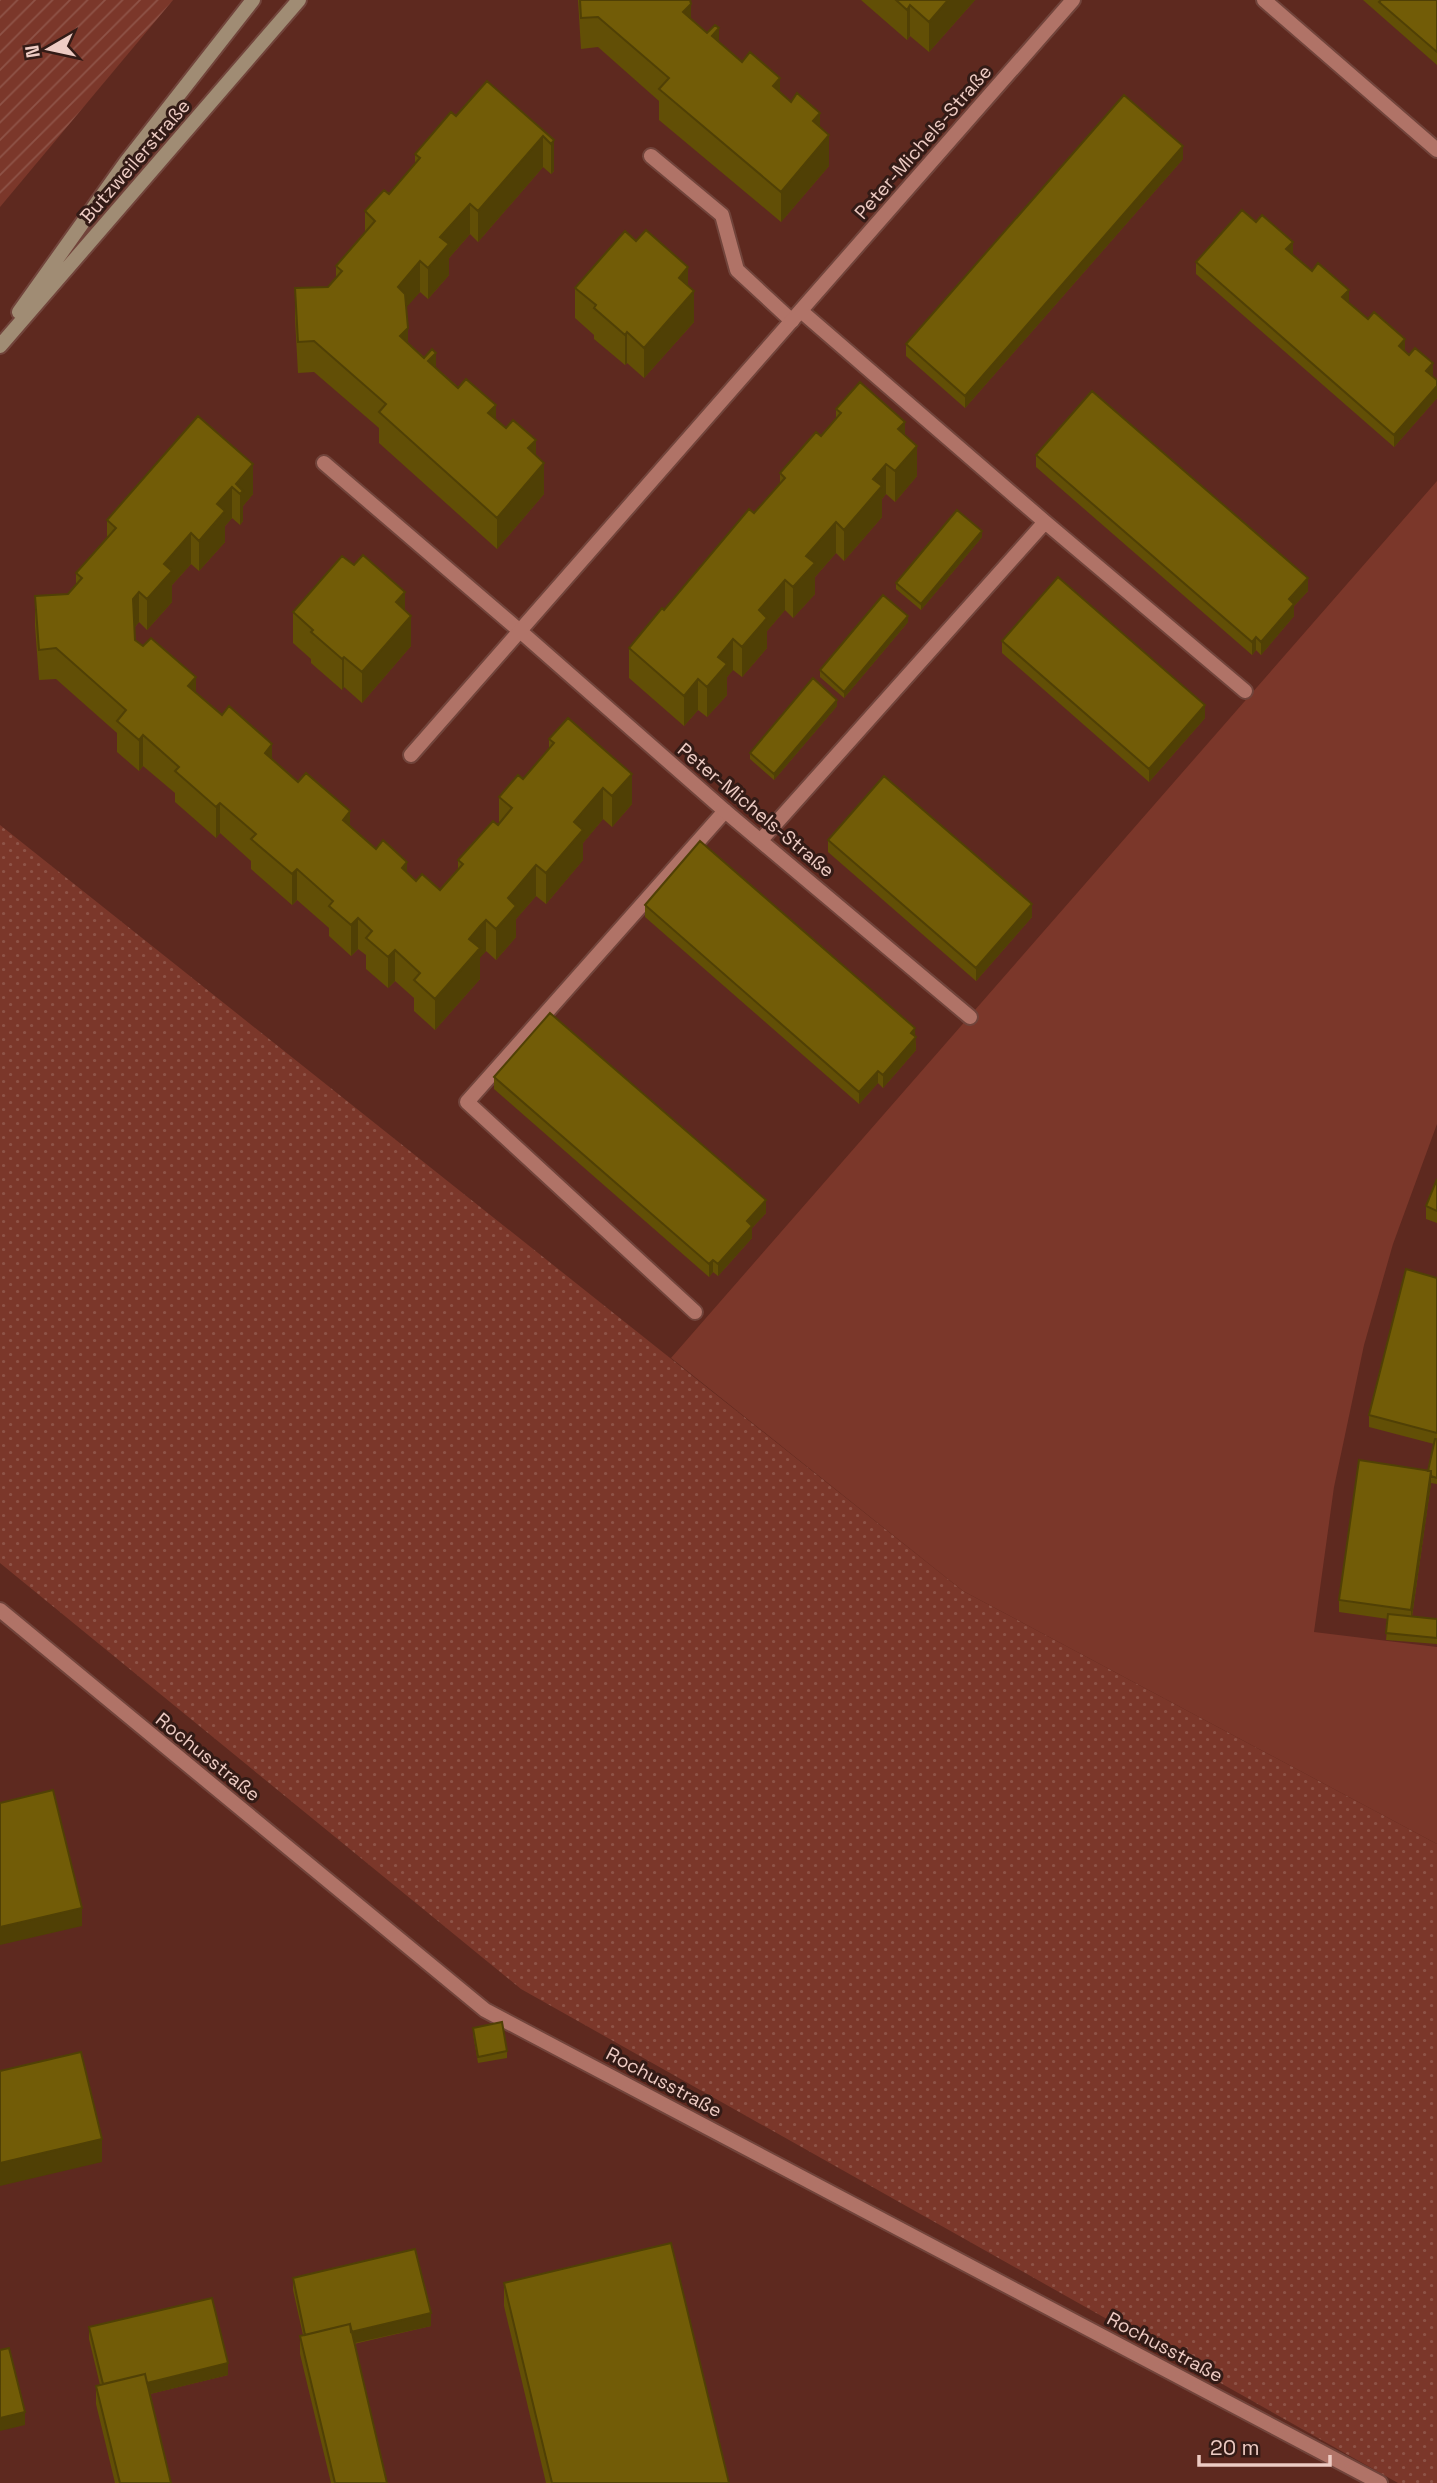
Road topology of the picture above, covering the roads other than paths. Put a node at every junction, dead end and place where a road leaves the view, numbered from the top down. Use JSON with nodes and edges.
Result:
{"nodes":[{"id":1,"x":253,"y":0,"type":"edge"},
{"id":2,"x":299,"y":0,"type":"edge"},
{"id":3,"x":1073,"y":0,"type":"edge"},
{"id":4,"x":1264,"y":0,"type":"edge"},
{"id":5,"x":1437,"y":150,"type":"edge"},
{"id":6,"x":651,"y":156,"type":"dead end"},
{"id":7,"x":797,"y":316,"type":"junction"},
{"id":8,"x":0,"y":339,"type":"edge"},
{"id":9,"x":0,"y":346,"type":"edge"},
{"id":10,"x":324,"y":463,"type":"dead end"},
{"id":11,"x":1045,"y":522,"type":"junction"},
{"id":12,"x":520,"y":631,"type":"junction"},
{"id":13,"x":1245,"y":691,"type":"dead end"},
{"id":14,"x":411,"y":755,"type":"dead end"},
{"id":15,"x":725,"y":811,"type":"junction"},
{"id":16,"x":761,"y":839,"type":"junction"},
{"id":17,"x":970,"y":1017,"type":"dead end"},
{"id":18,"x":695,"y":1312,"type":"dead end"},
{"id":19,"x":0,"y":1610,"type":"edge"},
{"id":20,"x":1380,"y":2483,"type":"edge"}],
"edges":[{"from":1,"to":8,"type":"main road","name":"Butzweilerstraße"},
{"from":2,"to":9,"type":"main road","name":"Butzweilerstraße"},
{"from":3,"to":7,"type":"street","name":"Peter-Michels-Straße"},
{"from":4,"to":5,"type":"street"},
{"from":6,"to":7,"type":"street"},
{"from":7,"to":11,"type":"street"},
{"from":7,"to":12,"type":"street","name":"Peter-Michels-Straße"},
{"from":10,"to":12,"type":"street"},
{"from":11,"to":13,"type":"street"},
{"from":11,"to":16,"type":"street"},
{"from":12,"to":14,"type":"street","name":"Peter-Michels-Straße"},
{"from":12,"to":15,"type":"street","name":"Peter-Michels-Straße"},
{"from":15,"to":16,"type":"street","name":"Peter-Michels-Straße"},
{"from":15,"to":18,"type":"street"},
{"from":16,"to":17,"type":"street","name":"Peter-Michels-Straße"},
{"from":19,"to":20,"type":"street","name":"Rochusstraße"}]}
